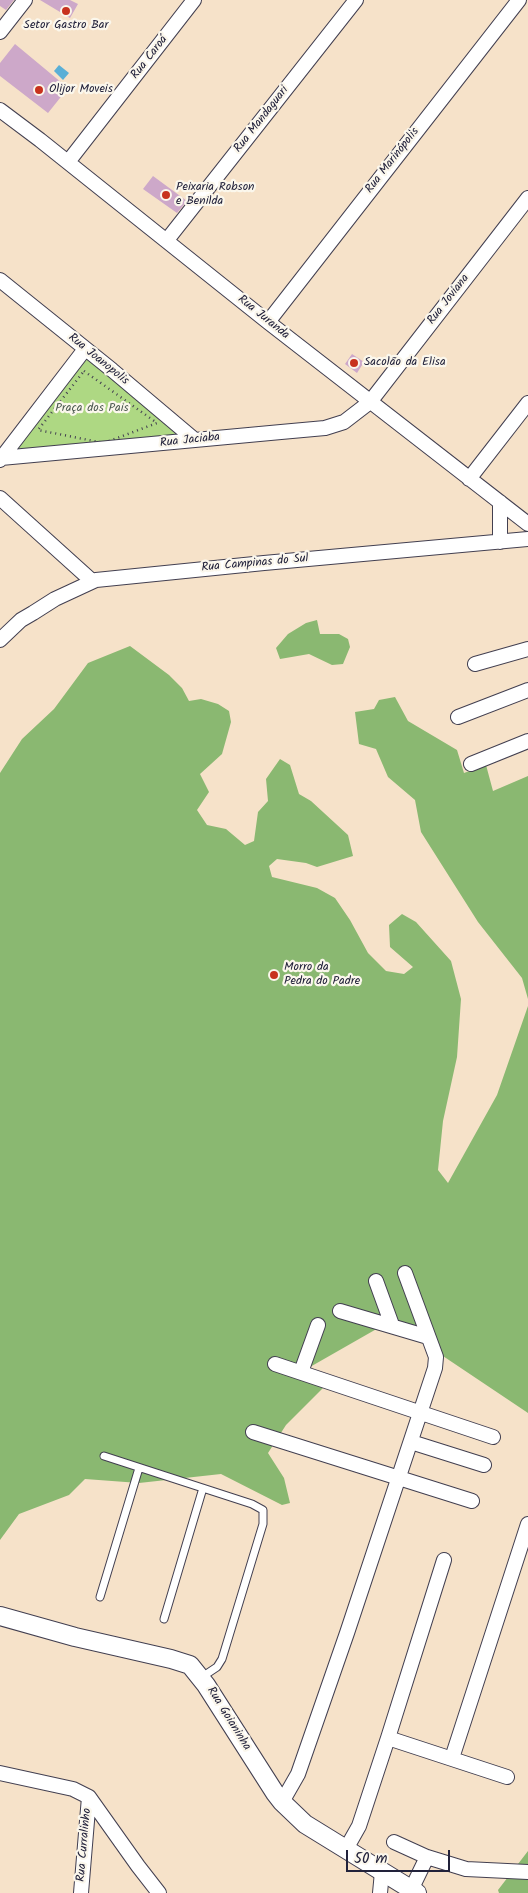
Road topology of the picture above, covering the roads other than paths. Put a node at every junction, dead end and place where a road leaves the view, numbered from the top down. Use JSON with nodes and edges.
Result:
{"nodes":[{"id":1,"x":25,"y":0,"type":"edge"},
{"id":2,"x":194,"y":0,"type":"edge"},
{"id":3,"x":356,"y":0,"type":"edge"},
{"id":4,"x":519,"y":0,"type":"edge"},
{"id":5,"x":0,"y":32,"type":"edge"},
{"id":6,"x":0,"y":110,"type":"edge"},
{"id":7,"x":68,"y":162,"type":"junction"},
{"id":8,"x":528,"y":198,"type":"edge"},
{"id":9,"x":167,"y":240,"type":"junction"},
{"id":10,"x":0,"y":280,"type":"edge"},
{"id":11,"x":268,"y":322,"type":"junction"},
{"id":12,"x":85,"y":349,"type":"junction"},
{"id":13,"x":370,"y":402,"type":"junction"},
{"id":14,"x":528,"y":404,"type":"edge"},
{"id":15,"x":195,"y":440,"type":"junction"},
{"id":16,"x":1,"y":459,"type":"edge"},
{"id":17,"x":469,"y":479,"type":"junction"},
{"id":18,"x":0,"y":498,"type":"edge"},
{"id":19,"x":500,"y":502,"type":"junction"},
{"id":20,"x":528,"y":524,"type":"edge"},
{"id":21,"x":528,"y":539,"type":"edge"},
{"id":22,"x":500,"y":542,"type":"junction"},
{"id":23,"x":92,"y":581,"type":"junction"},
{"id":24,"x":0,"y":640,"type":"edge"},
{"id":25,"x":528,"y":649,"type":"edge"},
{"id":26,"x":475,"y":664,"type":"dead end"},
{"id":27,"x":528,"y":690,"type":"edge"},
{"id":28,"x":458,"y":716,"type":"dead end"},
{"id":29,"x":528,"y":741,"type":"edge"},
{"id":30,"x":471,"y":764,"type":"dead end"},
{"id":31,"x":405,"y":1273,"type":"dead end"},
{"id":32,"x":376,"y":1281,"type":"dead end"},
{"id":33,"x":340,"y":1311,"type":"dead end"},
{"id":34,"x":318,"y":1325,"type":"dead end"},
{"id":35,"x":392,"y":1325,"type":"junction"},
{"id":36,"x":428,"y":1338,"type":"junction"},
{"id":37,"x":275,"y":1364,"type":"dead end"},
{"id":38,"x":301,"y":1372,"type":"junction"},
{"id":39,"x":420,"y":1411,"type":"junction"},
{"id":40,"x":253,"y":1432,"type":"dead end"},
{"id":41,"x":493,"y":1436,"type":"dead end"},
{"id":42,"x":411,"y":1442,"type":"junction"},
{"id":43,"x":104,"y":1456,"type":"dead end"},
{"id":44,"x":484,"y":1466,"type":"dead end"},
{"id":45,"x":139,"y":1468,"type":"junction"},
{"id":46,"x":399,"y":1478,"type":"junction"},
{"id":47,"x":203,"y":1488,"type":"junction"},
{"id":48,"x":472,"y":1500,"type":"dead end"},
{"id":49,"x":528,"y":1524,"type":"edge"},
{"id":50,"x":444,"y":1560,"type":"dead end"},
{"id":51,"x":100,"y":1597,"type":"dead end"},
{"id":52,"x":0,"y":1616,"type":"edge"},
{"id":53,"x":164,"y":1619,"type":"dead end"},
{"id":54,"x":201,"y":1678,"type":"junction"},
{"id":55,"x":388,"y":1738,"type":"junction"},
{"id":56,"x":452,"y":1758,"type":"junction"},
{"id":57,"x":0,"y":1773,"type":"edge"},
{"id":58,"x":507,"y":1777,"type":"dead end"},
{"id":59,"x":89,"y":1797,"type":"junction"},
{"id":60,"x":282,"y":1802,"type":"junction"},
{"id":61,"x":394,"y":1842,"type":"dead end"},
{"id":62,"x":346,"y":1850,"type":"junction"},
{"id":63,"x":427,"y":1857,"type":"junction"},
{"id":64,"x":382,"y":1872,"type":"junction"},
{"id":65,"x":528,"y":1872,"type":"edge"},
{"id":66,"x":414,"y":1891,"type":"edge"},
{"id":67,"x":81,"y":1893,"type":"edge"},
{"id":68,"x":159,"y":1893,"type":"edge"},
{"id":69,"x":380,"y":1893,"type":"edge"}],
"edges":[{"from":1,"to":5,"type":"street"},
{"from":2,"to":7,"type":"street","name":"Rua Caroá"},
{"from":3,"to":9,"type":"street","name":"Rua Mandaguari"},
{"from":4,"to":11,"type":"street","name":"Rua Marinópolis"},
{"from":6,"to":7,"type":"street","name":"Rua Juranda"},
{"from":7,"to":9,"type":"street","name":"Rua Juranda"},
{"from":8,"to":13,"type":"street","name":"Rua Joviana"},
{"from":9,"to":11,"type":"street","name":"Rua Juranda"},
{"from":10,"to":12,"type":"street","name":"Rua Joanopolis"},
{"from":11,"to":13,"type":"street","name":"Rua Juranda"},
{"from":12,"to":15,"type":"street","name":"Rua Joanopolis"},
{"from":12,"to":16,"type":"street"},
{"from":13,"to":15,"type":"street","name":"Rua Jaciaba"},
{"from":13,"to":17,"type":"street","name":"Rua Juranda"},
{"from":14,"to":17,"type":"street"},
{"from":15,"to":16,"type":"street","name":"Rua Jaciaba"},
{"from":17,"to":19,"type":"street","name":"Rua Juranda"},
{"from":18,"to":23,"type":"street"},
{"from":19,"to":20,"type":"street","name":"Rua Juranda"},
{"from":19,"to":22,"type":"street"},
{"from":21,"to":22,"type":"street","name":"Rua Campinas do Sul"},
{"from":22,"to":23,"type":"street","name":"Rua Campinas do Sul"},
{"from":23,"to":24,"type":"street","name":"Rua Campinas do Sul"},
{"from":25,"to":26,"type":"street"},
{"from":27,"to":28,"type":"street"},
{"from":29,"to":30,"type":"street"},
{"from":31,"to":36,"type":"street"},
{"from":32,"to":35,"type":"street"},
{"from":33,"to":35,"type":"street"},
{"from":34,"to":38,"type":"street"},
{"from":35,"to":36,"type":"street"},
{"from":36,"to":39,"type":"street"},
{"from":37,"to":38,"type":"street"},
{"from":38,"to":39,"type":"street"},
{"from":39,"to":41,"type":"street"},
{"from":39,"to":42,"type":"street"},
{"from":40,"to":46,"type":"street"},
{"from":42,"to":44,"type":"street"},
{"from":42,"to":46,"type":"street"},
{"from":43,"to":45,"type":"lane"},
{"from":45,"to":47,"type":"lane"},
{"from":45,"to":51,"type":"lane"},
{"from":46,"to":48,"type":"street"},
{"from":46,"to":60,"type":"street"},
{"from":47,"to":53,"type":"lane"},
{"from":47,"to":54,"type":"lane"},
{"from":49,"to":56,"type":"street"},
{"from":50,"to":55,"type":"street"},
{"from":52,"to":54,"type":"street","name":"Rua Goianinha"},
{"from":54,"to":60,"type":"street","name":"Rua Goianinha"},
{"from":55,"to":56,"type":"street"},
{"from":55,"to":62,"type":"street"},
{"from":56,"to":58,"type":"street"},
{"from":57,"to":59,"type":"street"},
{"from":59,"to":67,"type":"street","name":"Rua Curralinho"},
{"from":59,"to":68,"type":"street"},
{"from":60,"to":62,"type":"street","name":"Rua Goianinha"},
{"from":61,"to":63,"type":"street"},
{"from":62,"to":64,"type":"street","name":"Rua Goianinha"},
{"from":63,"to":65,"type":"street"},
{"from":63,"to":66,"type":"street"},
{"from":64,"to":66,"type":"street","name":"Rua Goianinha"},
{"from":64,"to":69,"type":"street"}]}
